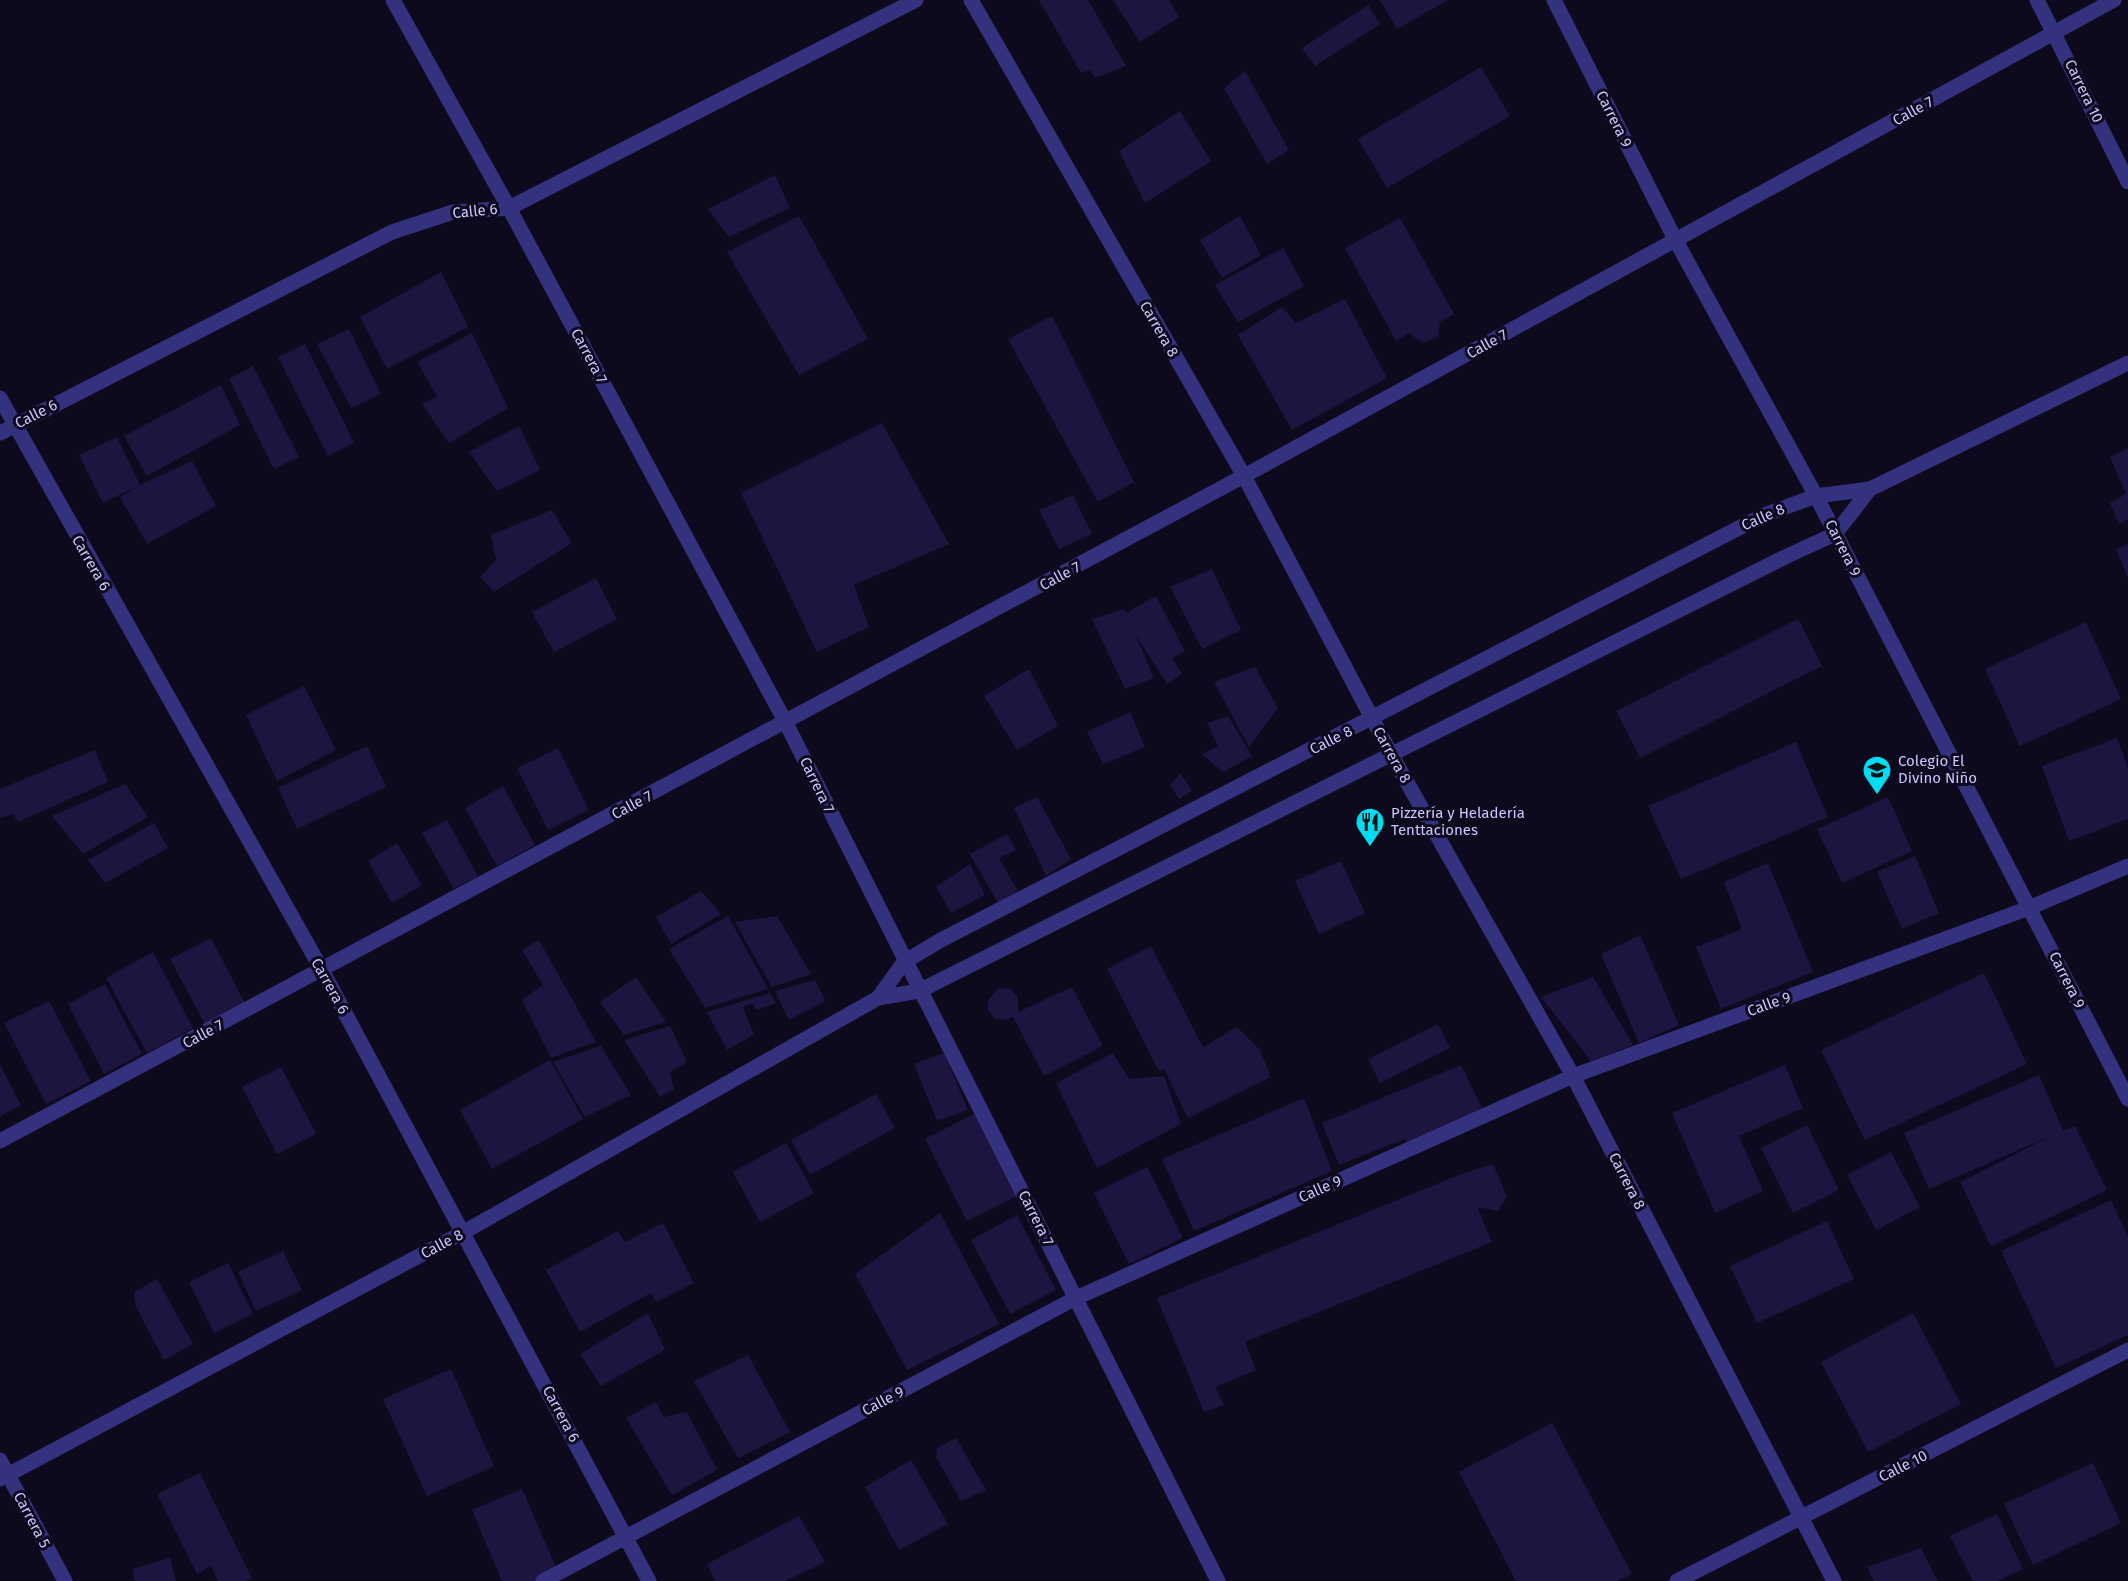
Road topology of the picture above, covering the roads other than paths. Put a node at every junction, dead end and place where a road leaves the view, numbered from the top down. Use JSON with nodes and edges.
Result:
{"nodes":[{"id":1,"x":393,"y":0,"type":"edge"},
{"id":2,"x":916,"y":0,"type":"edge"},
{"id":3,"x":971,"y":0,"type":"edge"},
{"id":4,"x":1554,"y":0,"type":"edge"},
{"id":5,"x":2037,"y":0,"type":"edge"},
{"id":6,"x":2115,"y":0,"type":"edge"},
{"id":7,"x":2055,"y":33,"type":"junction"},
{"id":8,"x":2128,"y":182,"type":"edge"},
{"id":9,"x":509,"y":208,"type":"junction"},
{"id":10,"x":1676,"y":241,"type":"junction"},
{"id":11,"x":2128,"y":363,"type":"edge"},
{"id":12,"x":0,"y":398,"type":"edge"},
{"id":13,"x":7,"y":429,"type":"edge"},
{"id":14,"x":1244,"y":476,"type":"junction"},
{"id":15,"x":1870,"y":489,"type":"junction"},
{"id":16,"x":1816,"y":496,"type":"junction"},
{"id":17,"x":1835,"y":534,"type":"junction"},
{"id":18,"x":1373,"y":719,"type":"junction"},
{"id":19,"x":786,"y":723,"type":"junction"},
{"id":20,"x":1391,"y":754,"type":"junction"},
{"id":21,"x":2128,"y":866,"type":"edge"},
{"id":22,"x":2029,"y":908,"type":"junction"},
{"id":23,"x":904,"y":962,"type":"junction"},
{"id":24,"x":322,"y":970,"type":"junction"},
{"id":25,"x":920,"y":991,"type":"junction"},
{"id":26,"x":878,"y":998,"type":"junction"},
{"id":27,"x":1573,"y":1076,"type":"junction"},
{"id":28,"x":2128,"y":1099,"type":"edge"},
{"id":29,"x":0,"y":1141,"type":"edge"},
{"id":30,"x":464,"y":1232,"type":"junction"},
{"id":31,"x":1076,"y":1298,"type":"junction"},
{"id":32,"x":2128,"y":1350,"type":"edge"},
{"id":33,"x":0,"y":1460,"type":"edge"},
{"id":34,"x":4,"y":1477,"type":"edge"},
{"id":35,"x":1802,"y":1518,"type":"junction"},
{"id":36,"x":626,"y":1537,"type":"junction"},
{"id":37,"x":65,"y":1581,"type":"edge"},
{"id":38,"x":543,"y":1581,"type":"edge"},
{"id":39,"x":649,"y":1581,"type":"edge"},
{"id":40,"x":1218,"y":1581,"type":"edge"},
{"id":41,"x":1677,"y":1581,"type":"edge"},
{"id":42,"x":1834,"y":1581,"type":"edge"}],
"edges":[{"from":1,"to":9,"type":"street","name":"Carrera 7"},
{"from":2,"to":9,"type":"street","name":"Calle 6"},
{"from":3,"to":14,"type":"street","name":"Carrera 8"},
{"from":4,"to":10,"type":"street","name":"Carrera 9"},
{"from":5,"to":7,"type":"street","name":"Carrera 10"},
{"from":6,"to":7,"type":"street","name":"Calle 7"},
{"from":7,"to":8,"type":"street","name":"Carrera 10"},
{"from":7,"to":10,"type":"street","name":"Calle 7"},
{"from":9,"to":13,"type":"street","name":"Calle 6"},
{"from":9,"to":19,"type":"street","name":"Carrera 7"},
{"from":10,"to":14,"type":"street","name":"Calle 7"},
{"from":10,"to":16,"type":"street","name":"Carrera 9"},
{"from":11,"to":15,"type":"street","name":"Calle 8"},
{"from":12,"to":13,"type":"street","name":"Carrera 6"},
{"from":13,"to":24,"type":"street","name":"Carrera 6"},
{"from":14,"to":18,"type":"street","name":"Carrera 8"},
{"from":14,"to":19,"type":"street","name":"Calle 7"},
{"from":15,"to":16,"type":"street","name":"Calle 8"},
{"from":15,"to":17,"type":"street","name":"Calle 8"},
{"from":16,"to":17,"type":"street","name":"Carrera 9"},
{"from":16,"to":18,"type":"street","name":"Calle 8"},
{"from":17,"to":20,"type":"street","name":"Calle 8"},
{"from":17,"to":22,"type":"street","name":"Carrera 9"},
{"from":18,"to":20,"type":"street","name":"Carrera 8"},
{"from":18,"to":23,"type":"street","name":"Calle 8"},
{"from":19,"to":23,"type":"street","name":"Carrera 7"},
{"from":19,"to":24,"type":"street","name":"Calle 7"},
{"from":20,"to":25,"type":"street","name":"Calle 8"},
{"from":20,"to":27,"type":"street","name":"Carrera 8"},
{"from":21,"to":22,"type":"street","name":"Calle 9"},
{"from":22,"to":27,"type":"street","name":"Calle 9"},
{"from":22,"to":28,"type":"street","name":"Carrera 9"},
{"from":23,"to":25,"type":"street","name":"Carrera 7"},
{"from":23,"to":26,"type":"street","name":"Calle 8"},
{"from":24,"to":29,"type":"street","name":"Calle 7"},
{"from":24,"to":30,"type":"street","name":"Carrera 6"},
{"from":25,"to":26,"type":"street","name":"Calle 8"},
{"from":25,"to":31,"type":"street","name":"Carrera 7"},
{"from":26,"to":30,"type":"street","name":"Calle 8"},
{"from":27,"to":31,"type":"street","name":"Calle 9"},
{"from":27,"to":35,"type":"street","name":"Carrera 8"},
{"from":30,"to":34,"type":"street","name":"Calle 8"},
{"from":30,"to":36,"type":"street","name":"Carrera 6"},
{"from":31,"to":36,"type":"street","name":"Calle 9"},
{"from":31,"to":40,"type":"street","name":"Carrera 7"},
{"from":32,"to":35,"type":"street","name":"Calle 10"},
{"from":33,"to":34,"type":"street","name":"Carrera 5"},
{"from":34,"to":37,"type":"street","name":"Carrera 5"},
{"from":35,"to":41,"type":"street","name":"Calle 10"},
{"from":35,"to":42,"type":"street","name":"Carrera 8"},
{"from":36,"to":38,"type":"street","name":"Calle 9"},
{"from":36,"to":39,"type":"street","name":"Carrera 6"}]}
